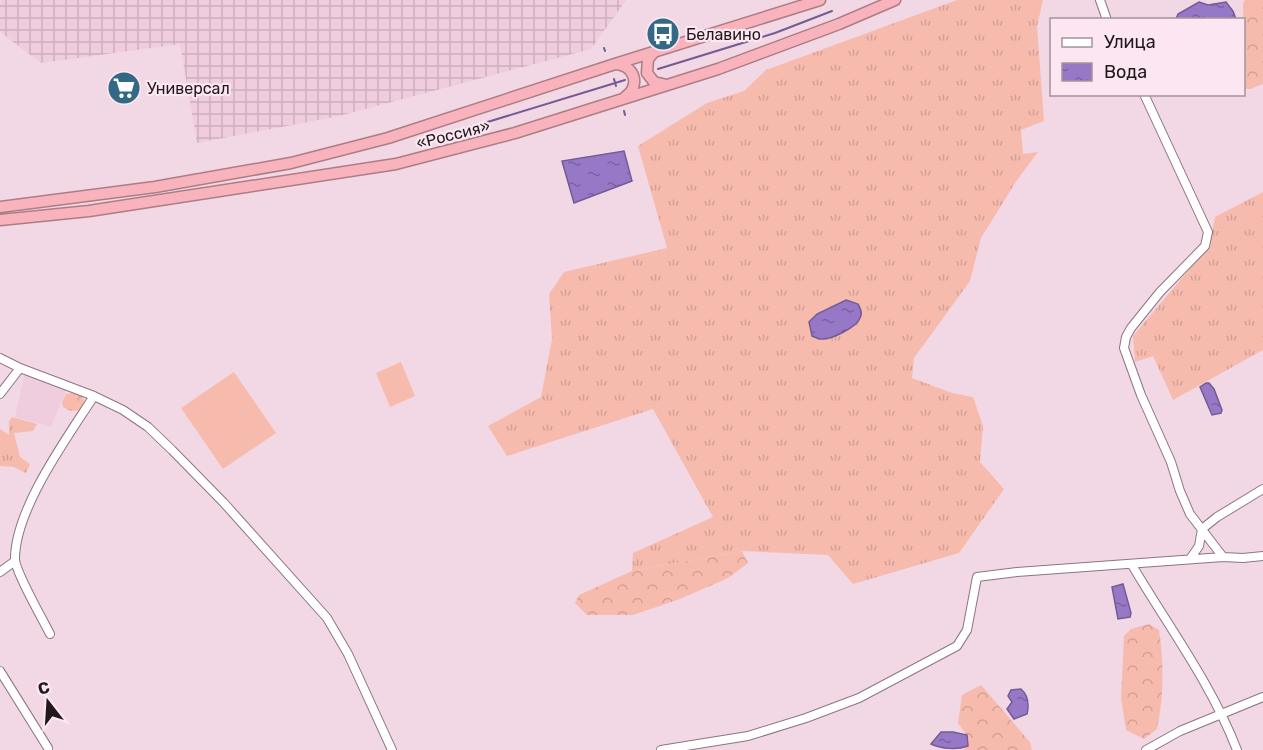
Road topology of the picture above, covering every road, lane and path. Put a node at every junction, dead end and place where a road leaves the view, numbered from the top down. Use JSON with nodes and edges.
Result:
{"nodes":[{"id":1,"x":820,"y":0,"type":"edge"},
{"id":2,"x":895,"y":0,"type":"edge"},
{"id":3,"x":1100,"y":0,"type":"edge"},
{"id":4,"x":1106,"y":18,"type":"edge"},
{"id":5,"x":656,"y":51,"type":"junction"},
{"id":6,"x":615,"y":64,"type":"junction"},
{"id":7,"x":670,"y":84,"type":"junction"},
{"id":8,"x":1145,"y":96,"type":"edge"},
{"id":9,"x":622,"y":99,"type":"junction"},
{"id":10,"x":155,"y":187,"type":"junction"},
{"id":11,"x":0,"y":202,"type":"edge"},
{"id":12,"x":0,"y":207,"type":"edge"},
{"id":13,"x":0,"y":220,"type":"edge"},
{"id":14,"x":0,"y":358,"type":"edge"},
{"id":15,"x":20,"y":368,"type":"junction"},
{"id":16,"x":0,"y":394,"type":"edge"},
{"id":17,"x":94,"y":396,"type":"junction"},
{"id":18,"x":1263,"y":489,"type":"edge"},
{"id":19,"x":1202,"y":528,"type":"junction"},
{"id":20,"x":1263,"y":556,"type":"edge"},
{"id":21,"x":1223,"y":557,"type":"junction"},
{"id":22,"x":1190,"y":559,"type":"junction"},
{"id":23,"x":15,"y":561,"type":"junction"},
{"id":24,"x":1132,"y":565,"type":"junction"},
{"id":25,"x":0,"y":572,"type":"edge"},
{"id":26,"x":50,"y":633,"type":"dead end"},
{"id":27,"x":0,"y":671,"type":"edge"},
{"id":28,"x":1263,"y":697,"type":"edge"},
{"id":29,"x":1222,"y":713,"type":"junction"},
{"id":30,"x":48,"y":748,"type":"dead end"},
{"id":31,"x":392,"y":750,"type":"edge"},
{"id":32,"x":662,"y":750,"type":"edge"},
{"id":33,"x":1146,"y":750,"type":"edge"},
{"id":34,"x":1237,"y":750,"type":"edge"}],
"edges":[{"from":1,"to":5,"type":"highway","name":"«Россия»"},
{"from":2,"to":7,"type":"highway","name":"«Россия»"},
{"from":3,"to":4,"type":"street"},
{"from":5,"to":6,"type":"highway","name":"«Россия»"},
{"from":5,"to":7,"type":"highway"},
{"from":6,"to":9,"type":"highway"},
{"from":6,"to":10,"type":"highway","name":"«Россия»"},
{"from":7,"to":9,"type":"highway","name":"«Россия»"},
{"from":8,"to":19,"type":"street"},
{"from":9,"to":13,"type":"highway","name":"«Россия»"},
{"from":10,"to":11,"type":"highway"},
{"from":10,"to":12,"type":"highway","name":"«Россия»"},
{"from":14,"to":15,"type":"street"},
{"from":15,"to":16,"type":"street"},
{"from":15,"to":17,"type":"street"},
{"from":17,"to":23,"type":"street"},
{"from":17,"to":31,"type":"street"},
{"from":18,"to":19,"type":"street"},
{"from":19,"to":21,"type":"street"},
{"from":19,"to":22,"type":"street"},
{"from":20,"to":21,"type":"street"},
{"from":21,"to":22,"type":"street"},
{"from":22,"to":24,"type":"street"},
{"from":23,"to":25,"type":"street"},
{"from":23,"to":26,"type":"street"},
{"from":24,"to":29,"type":"street"},
{"from":24,"to":32,"type":"street"},
{"from":27,"to":30,"type":"street"},
{"from":28,"to":29,"type":"street"},
{"from":29,"to":33,"type":"street"},
{"from":29,"to":34,"type":"street"}]}
